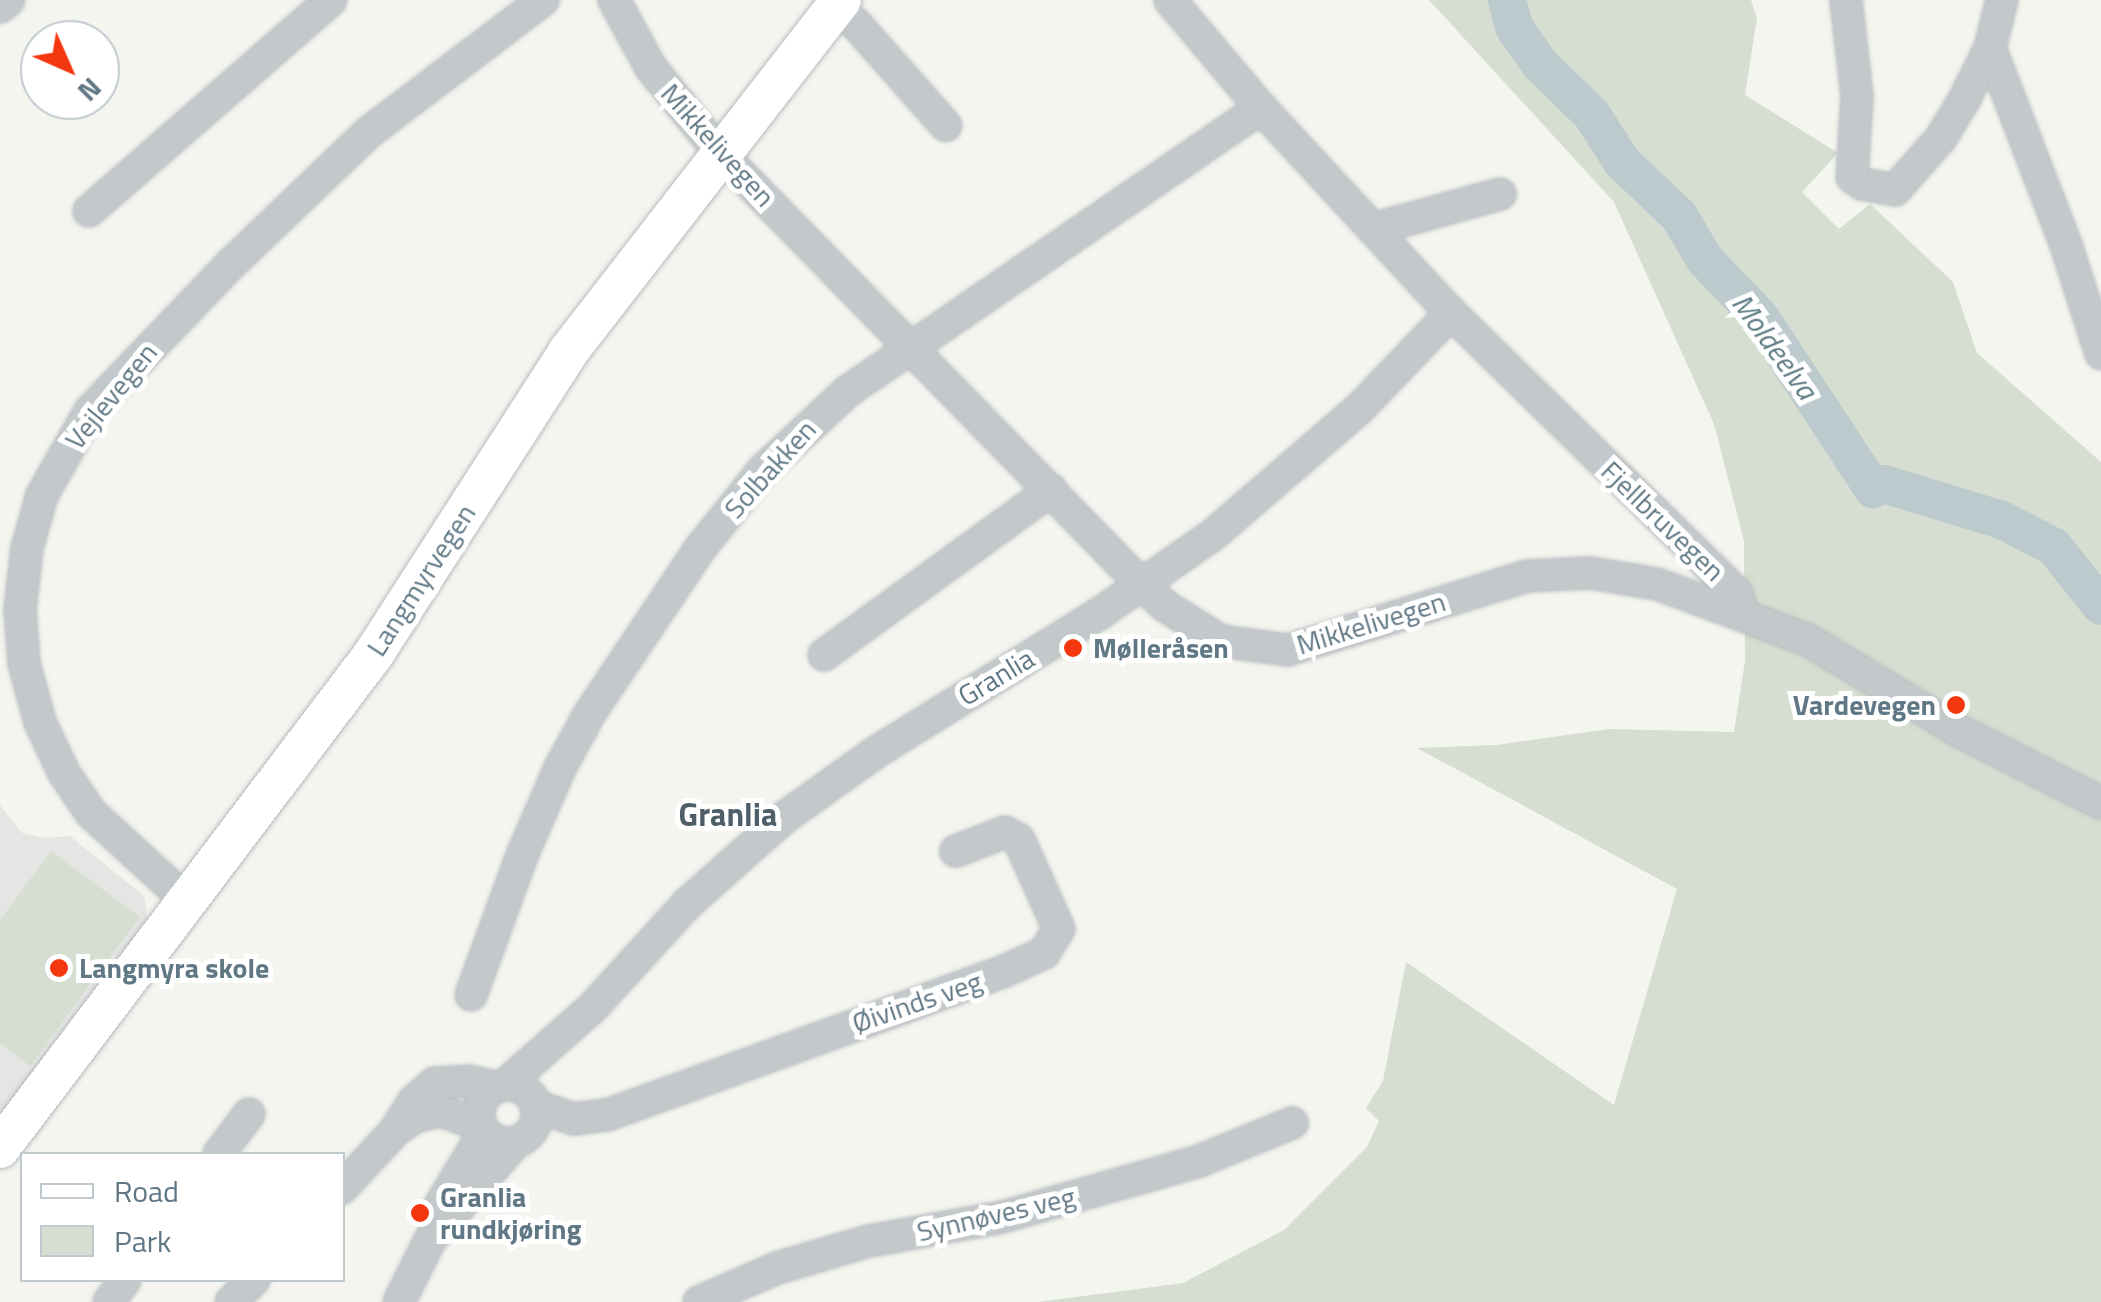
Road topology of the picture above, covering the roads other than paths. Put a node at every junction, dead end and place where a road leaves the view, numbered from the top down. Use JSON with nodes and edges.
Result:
{"nodes":[{"id":1,"x":9,"y":0,"type":"edge"},
{"id":2,"x":331,"y":0,"type":"edge"},
{"id":3,"x":543,"y":0,"type":"edge"},
{"id":4,"x":614,"y":0,"type":"edge"},
{"id":5,"x":1170,"y":0,"type":"edge"},
{"id":6,"x":1846,"y":0,"type":"edge"},
{"id":7,"x":2002,"y":0,"type":"edge"},
{"id":8,"x":838,"y":4,"type":"edge"},
{"id":9,"x":0,"y":7,"type":"edge"},
{"id":10,"x":1990,"y":48,"type":"junction"},
{"id":11,"x":1261,"y":108,"type":"junction"},
{"id":12,"x":946,"y":126,"type":"dead end"},
{"id":13,"x":720,"y":154,"type":"junction"},
{"id":14,"x":1500,"y":194,"type":"dead end"},
{"id":15,"x":89,"y":211,"type":"dead end"},
{"id":16,"x":1373,"y":229,"type":"junction"},
{"id":17,"x":1451,"y":313,"type":"junction"},
{"id":18,"x":910,"y":348,"type":"junction"},
{"id":19,"x":2101,"y":354,"type":"edge"},
{"id":20,"x":1051,"y":490,"type":"junction"},
{"id":21,"x":1142,"y":586,"type":"junction"},
{"id":22,"x":1742,"y":614,"type":"junction"},
{"id":23,"x":824,"y":655,"type":"dead end"},
{"id":24,"x":2101,"y":803,"type":"edge"},
{"id":25,"x":956,"y":851,"type":"dead end"},
{"id":26,"x":186,"y":900,"type":"junction"},
{"id":27,"x":471,"y":995,"type":"dead end"},
{"id":28,"x":517,"y":1094,"type":"junction"},
{"id":29,"x":250,"y":1114,"type":"dead end"},
{"id":30,"x":608,"y":1115,"type":"junction"},
{"id":31,"x":1292,"y":1123,"type":"dead end"},
{"id":32,"x":482,"y":1128,"type":"junction"},
{"id":33,"x":395,"y":1131,"type":"junction"},
{"id":34,"x":519,"y":1141,"type":"junction"},
{"id":35,"x":0,"y":1148,"type":"edge"},
{"id":36,"x":221,"y":1152,"type":"edge"},
{"id":37,"x":345,"y":1185,"type":"edge"},
{"id":38,"x":430,"y":1240,"type":"junction"},
{"id":39,"x":252,"y":1282,"type":"edge"},
{"id":40,"x":232,"y":1302,"type":"edge"},
{"id":41,"x":399,"y":1302,"type":"edge"},
{"id":42,"x":700,"y":1302,"type":"edge"}],
"edges":[{"from":1,"to":9,"type":"street"},
{"from":2,"to":15,"type":"street"},
{"from":3,"to":26,"type":"street","name":"Vejlevegen"},
{"from":4,"to":13,"type":"street","name":"Mikkelivegen"},
{"from":5,"to":11,"type":"street","name":"Fjellbruvegen"},
{"from":6,"to":10,"type":"street"},
{"from":7,"to":10,"type":"street"},
{"from":8,"to":12,"type":"street","name":"Langmyrvegen"},
{"from":8,"to":13,"type":"main road","name":"Langmyrvegen"},
{"from":10,"to":19,"type":"street"},
{"from":11,"to":16,"type":"street","name":"Fjellbruvegen"},
{"from":11,"to":18,"type":"street","name":"Solbakken"},
{"from":13,"to":18,"type":"street","name":"Mikkelivegen"},
{"from":13,"to":26,"type":"main road","name":"Langmyrvegen"},
{"from":14,"to":16,"type":"street"},
{"from":16,"to":17,"type":"street","name":"Fjellbruvegen"},
{"from":17,"to":21,"type":"street","name":"Granlia"},
{"from":17,"to":22,"type":"street","name":"Fjellbruvegen"},
{"from":18,"to":20,"type":"street","name":"Mikkelivegen"},
{"from":18,"to":27,"type":"street","name":"Solbakken"},
{"from":20,"to":21,"type":"street","name":"Mikkelivegen"},
{"from":20,"to":23,"type":"street"},
{"from":21,"to":22,"type":"street","name":"Mikkelivegen"},
{"from":21,"to":28,"type":"street","name":"Granlia"},
{"from":22,"to":24,"type":"street"},
{"from":25,"to":30,"type":"street","name":"Øivinds veg"},
{"from":26,"to":35,"type":"main road","name":"Langmyrvegen"},
{"from":28,"to":30,"type":"street","name":"Øivinds veg"},
{"from":28,"to":32,"type":"street","name":"Granlia"},
{"from":28,"to":33,"type":"street"},
{"from":28,"to":34,"type":"street","name":"Granlia"},
{"from":29,"to":36,"type":"street"},
{"from":30,"to":34,"type":"street","name":"Øivinds veg"},
{"from":31,"to":42,"type":"street","name":"Synnøves veg"},
{"from":32,"to":33,"type":"street"},
{"from":32,"to":34,"type":"street"},
{"from":32,"to":38,"type":"street","name":"Granlia"},
{"from":33,"to":37,"type":"street"},
{"from":34,"to":38,"type":"street","name":"Granlia"},
{"from":38,"to":41,"type":"street","name":"Granlia"},
{"from":39,"to":40,"type":"street"}]}
